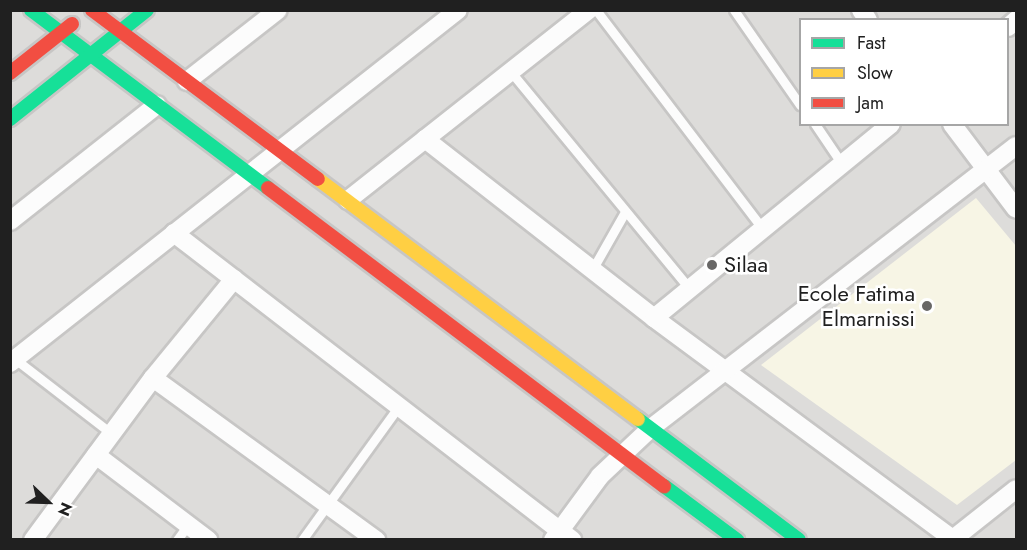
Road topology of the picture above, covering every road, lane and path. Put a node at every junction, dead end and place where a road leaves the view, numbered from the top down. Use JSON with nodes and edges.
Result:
{"nodes":[{"id":1,"x":31,"y":10,"type":"edge"},
{"id":2,"x":90,"y":10,"type":"edge"},
{"id":3,"x":147,"y":10,"type":"edge"},
{"id":4,"x":278,"y":10,"type":"edge"},
{"id":5,"x":458,"y":10,"type":"edge"},
{"id":6,"x":589,"y":10,"type":"edge"},
{"id":7,"x":596,"y":10,"type":"edge"},
{"id":8,"x":734,"y":10,"type":"edge"},
{"id":9,"x":120,"y":32,"type":"junction"},
{"id":10,"x":61,"y":33,"type":"junction"},
{"id":11,"x":92,"y":55,"type":"junction"},
{"id":12,"x":511,"y":72,"type":"junction"},
{"id":13,"x":10,"y":73,"type":"edge"},
{"id":14,"x":187,"y":81,"type":"junction"},
{"id":15,"x":799,"y":102,"type":"edge"},
{"id":16,"x":157,"y":105,"type":"junction"},
{"id":17,"x":10,"y":119,"type":"edge"},
{"id":18,"x":815,"y":126,"type":"edge"},
{"id":19,"x":889,"y":126,"type":"edge"},
{"id":20,"x":953,"y":126,"type":"edge"},
{"id":21,"x":425,"y":139,"type":"junction"},
{"id":22,"x":1017,"y":146,"type":"edge"},
{"id":23,"x":279,"y":150,"type":"junction"},
{"id":24,"x":842,"y":164,"type":"junction"},
{"id":25,"x":986,"y":170,"type":"junction"},
{"id":26,"x":247,"y":174,"type":"junction"},
{"id":27,"x":348,"y":200,"type":"junction"},
{"id":28,"x":1017,"y":209,"type":"edge"},
{"id":29,"x":625,"y":212,"type":"junction"},
{"id":30,"x":10,"y":221,"type":"edge"},
{"id":31,"x":763,"y":229,"type":"junction"},
{"id":32,"x":174,"y":233,"type":"junction"},
{"id":33,"x":592,"y":270,"type":"junction"},
{"id":34,"x":234,"y":279,"type":"junction"},
{"id":35,"x":690,"y":289,"type":"junction"},
{"id":36,"x":654,"y":318,"type":"junction"},
{"id":37,"x":13,"y":361,"type":"edge"},
{"id":38,"x":727,"y":372,"type":"junction"},
{"id":39,"x":153,"y":378,"type":"junction"},
{"id":40,"x":399,"y":406,"type":"junction"},
{"id":41,"x":651,"y":428,"type":"junction"},
{"id":42,"x":112,"y":434,"type":"junction"},
{"id":43,"x":621,"y":453,"type":"junction"},
{"id":44,"x":96,"y":455,"type":"junction"},
{"id":45,"x":1017,"y":489,"type":"edge"},
{"id":46,"x":326,"y":505,"type":"junction"},
{"id":47,"x":189,"y":525,"type":"junction"},
{"id":48,"x":561,"y":536,"type":"edge"},
{"id":49,"x":954,"y":539,"type":"edge"},
{"id":50,"x":33,"y":540,"type":"edge"},
{"id":51,"x":177,"y":540,"type":"edge"},
{"id":52,"x":208,"y":540,"type":"edge"},
{"id":53,"x":302,"y":540,"type":"edge"},
{"id":54,"x":376,"y":540,"type":"edge"},
{"id":55,"x":737,"y":540,"type":"edge"},
{"id":56,"x":799,"y":540,"type":"edge"}],
"edges":[{"from":1,"to":10,"type":"street"},
{"from":2,"to":9,"type":"street"},
{"from":2,"to":10,"type":"street"},
{"from":3,"to":9,"type":"street"},
{"from":4,"to":14,"type":"street"},
{"from":5,"to":23,"type":"street"},
{"from":6,"to":12,"type":"street"},
{"from":7,"to":31,"type":"lane"},
{"from":8,"to":15,"type":"lane"},
{"from":9,"to":11,"type":"street"},
{"from":9,"to":14,"type":"street"},
{"from":10,"to":11,"type":"street"},
{"from":10,"to":13,"type":"street"},
{"from":11,"to":16,"type":"street"},
{"from":11,"to":17,"type":"street"},
{"from":12,"to":21,"type":"street"},
{"from":12,"to":29,"type":"lane"},
{"from":14,"to":23,"type":"street"},
{"from":16,"to":26,"type":"street"},
{"from":16,"to":30,"type":"street"},
{"from":18,"to":24,"type":"lane"},
{"from":19,"to":24,"type":"street"},
{"from":20,"to":25,"type":"street"},
{"from":21,"to":27,"type":"street"},
{"from":21,"to":33,"type":"street"},
{"from":22,"to":25,"type":"street"},
{"from":23,"to":26,"type":"street"},
{"from":23,"to":27,"type":"street"},
{"from":24,"to":31,"type":"street"},
{"from":25,"to":28,"type":"street"},
{"from":25,"to":38,"type":"street"},
{"from":26,"to":32,"type":"street"},
{"from":26,"to":43,"type":"street"},
{"from":27,"to":41,"type":"street"},
{"from":29,"to":33,"type":"lane"},
{"from":29,"to":35,"type":"lane"},
{"from":31,"to":35,"type":"street"},
{"from":32,"to":34,"type":"street"},
{"from":32,"to":37,"type":"street"},
{"from":33,"to":36,"type":"street"},
{"from":34,"to":39,"type":"street"},
{"from":34,"to":40,"type":"street"},
{"from":35,"to":36,"type":"street"},
{"from":36,"to":38,"type":"street"},
{"from":37,"to":42,"type":"lane"},
{"from":38,"to":41,"type":"street"},
{"from":38,"to":49,"type":"street"},
{"from":39,"to":42,"type":"street"},
{"from":39,"to":46,"type":"street"},
{"from":40,"to":46,"type":"lane"},
{"from":40,"to":48,"type":"street"},
{"from":41,"to":43,"type":"street"},
{"from":41,"to":56,"type":"street"},
{"from":42,"to":44,"type":"street"},
{"from":43,"to":48,"type":"street"},
{"from":43,"to":55,"type":"street"},
{"from":44,"to":47,"type":"street"},
{"from":44,"to":50,"type":"street"},
{"from":45,"to":49,"type":"street"},
{"from":46,"to":53,"type":"lane"},
{"from":46,"to":54,"type":"street"},
{"from":47,"to":51,"type":"lane"},
{"from":47,"to":52,"type":"street"}]}
